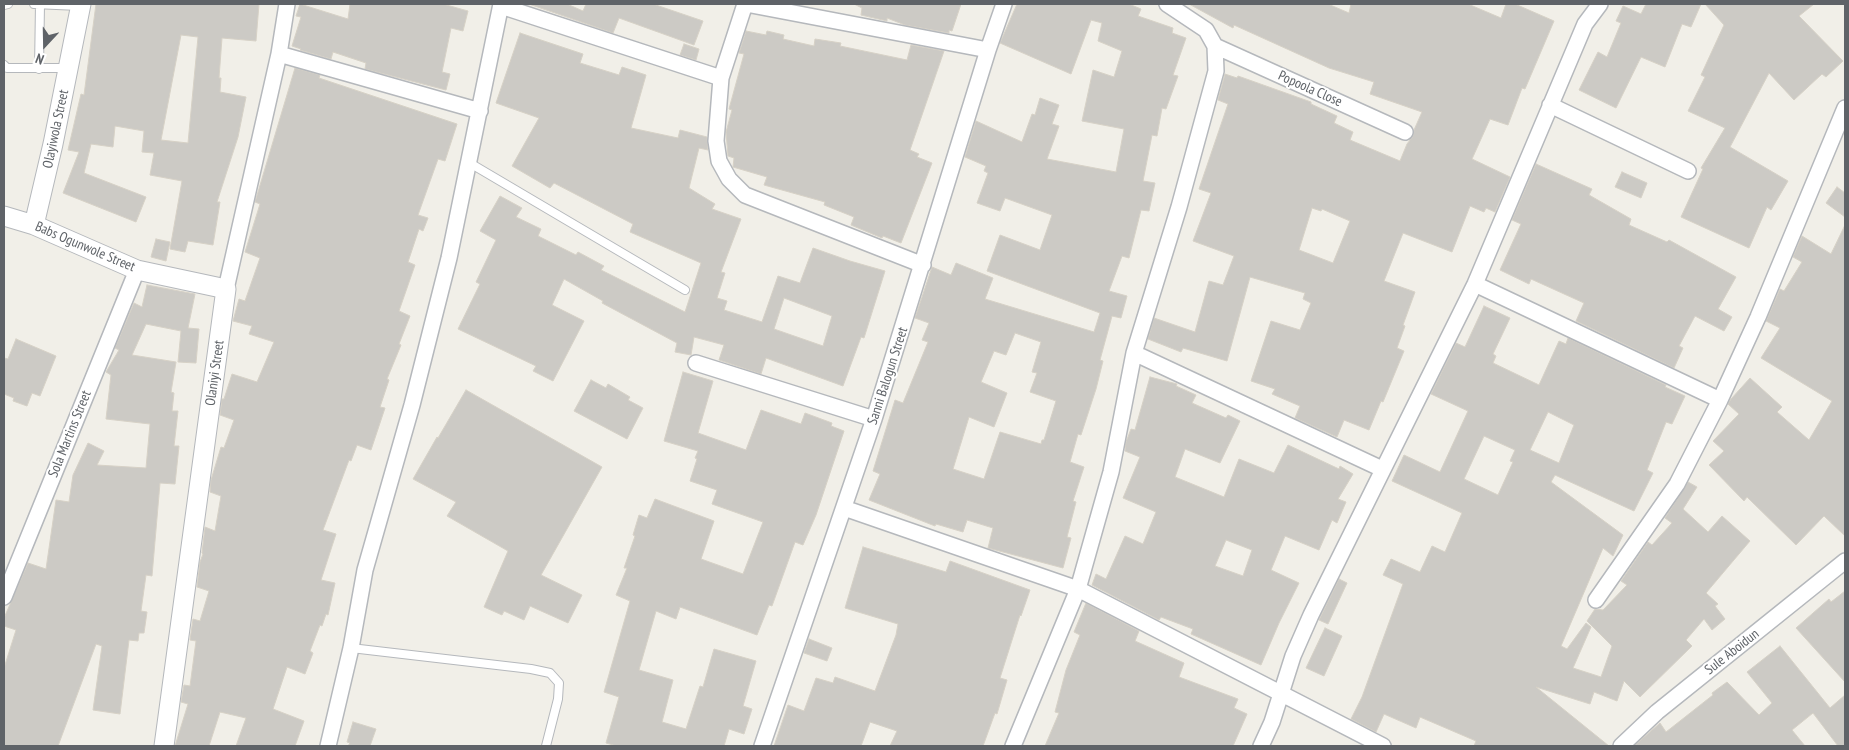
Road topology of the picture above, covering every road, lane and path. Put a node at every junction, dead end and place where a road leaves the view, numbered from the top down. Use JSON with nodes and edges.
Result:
{"nodes":[{"id":1,"x":8,"y":4,"type":"edge"},
{"id":2,"x":34,"y":4,"type":"edge"},
{"id":3,"x":40,"y":4,"type":"edge"},
{"id":4,"x":287,"y":4,"type":"edge"},
{"id":5,"x":746,"y":4,"type":"edge"},
{"id":6,"x":1004,"y":4,"type":"edge"},
{"id":7,"x":1167,"y":4,"type":"edge"},
{"id":8,"x":1600,"y":4,"type":"edge"},
{"id":9,"x":4,"y":5,"type":"edge"},
{"id":10,"x":81,"y":5,"type":"edge"},
{"id":11,"x":501,"y":5,"type":"edge"},
{"id":12,"x":1214,"y":46,"type":"junction"},
{"id":13,"x":988,"y":50,"type":"junction"},
{"id":14,"x":279,"y":54,"type":"junction"},
{"id":15,"x":4,"y":65,"type":"edge"},
{"id":16,"x":69,"y":68,"type":"junction"},
{"id":17,"x":40,"y":69,"type":"junction"},
{"id":18,"x":721,"y":78,"type":"junction"},
{"id":19,"x":1550,"y":105,"type":"junction"},
{"id":20,"x":1845,"y":108,"type":"edge"},
{"id":21,"x":480,"y":111,"type":"junction"},
{"id":22,"x":1405,"y":132,"type":"dead end"},
{"id":23,"x":468,"y":162,"type":"junction"},
{"id":24,"x":1688,"y":171,"type":"dead end"},
{"id":25,"x":4,"y":216,"type":"edge"},
{"id":26,"x":34,"y":225,"type":"junction"},
{"id":27,"x":923,"y":265,"type":"junction"},
{"id":28,"x":137,"y":270,"type":"junction"},
{"id":29,"x":1474,"y":284,"type":"junction"},
{"id":30,"x":226,"y":289,"type":"junction"},
{"id":31,"x":685,"y":290,"type":"dead end"},
{"id":32,"x":1134,"y":354,"type":"junction"},
{"id":33,"x":696,"y":363,"type":"dead end"},
{"id":34,"x":1720,"y":400,"type":"junction"},
{"id":35,"x":874,"y":419,"type":"junction"},
{"id":36,"x":1382,"y":469,"type":"junction"},
{"id":37,"x":844,"y":508,"type":"junction"},
{"id":38,"x":1845,"y":561,"type":"edge"},
{"id":39,"x":1078,"y":589,"type":"junction"},
{"id":40,"x":4,"y":597,"type":"edge"},
{"id":41,"x":1596,"y":600,"type":"dead end"},
{"id":42,"x":351,"y":648,"type":"junction"},
{"id":43,"x":1280,"y":694,"type":"junction"},
{"id":44,"x":164,"y":746,"type":"edge"},
{"id":45,"x":328,"y":746,"type":"edge"},
{"id":46,"x":546,"y":746,"type":"edge"},
{"id":47,"x":762,"y":746,"type":"edge"},
{"id":48,"x":1013,"y":746,"type":"edge"},
{"id":49,"x":1261,"y":746,"type":"edge"},
{"id":50,"x":1383,"y":746,"type":"edge"},
{"id":51,"x":1621,"y":746,"type":"edge"}],
"edges":[{"from":1,"to":9,"type":"lane"},
{"from":2,"to":3,"type":"lane"},
{"from":3,"to":10,"type":"lane"},
{"from":3,"to":17,"type":"lane"},
{"from":4,"to":14,"type":"street","name":"Olaniyi Street"},
{"from":5,"to":13,"type":"street"},
{"from":5,"to":18,"type":"street"},
{"from":6,"to":13,"type":"street","name":"Sanni Balogun Street"},
{"from":7,"to":12,"type":"street"},
{"from":8,"to":19,"type":"street"},
{"from":10,"to":16,"type":"street","name":"Olayiwola Street"},
{"from":11,"to":18,"type":"street"},
{"from":11,"to":21,"type":"street"},
{"from":12,"to":22,"type":"street","name":"Popoola Close"},
{"from":12,"to":32,"type":"street"},
{"from":13,"to":27,"type":"street","name":"Sanni Balogun Street"},
{"from":14,"to":21,"type":"street"},
{"from":14,"to":30,"type":"street","name":"Olaniyi Street"},
{"from":15,"to":17,"type":"lane"},
{"from":16,"to":17,"type":"lane"},
{"from":16,"to":26,"type":"street","name":"Olayiwola Street"},
{"from":18,"to":27,"type":"street"},
{"from":19,"to":24,"type":"street"},
{"from":19,"to":29,"type":"street"},
{"from":20,"to":34,"type":"street"},
{"from":21,"to":23,"type":"street"},
{"from":23,"to":31,"type":"lane"},
{"from":23,"to":42,"type":"street"},
{"from":25,"to":26,"type":"street","name":"Babs Ogunwole Street"},
{"from":26,"to":28,"type":"street","name":"Babs Ogunwole Street"},
{"from":27,"to":35,"type":"street","name":"Sanni Balogun Street"},
{"from":28,"to":30,"type":"street","name":"Babs Ogunwole Street"},
{"from":28,"to":40,"type":"street","name":"Sola Martins Street"},
{"from":29,"to":34,"type":"street"},
{"from":29,"to":36,"type":"street"},
{"from":30,"to":44,"type":"street","name":"Olaniyi Street"},
{"from":32,"to":36,"type":"street"},
{"from":32,"to":39,"type":"street"},
{"from":33,"to":35,"type":"street"},
{"from":34,"to":41,"type":"street"},
{"from":35,"to":37,"type":"street","name":"Sanni Balogun Street"},
{"from":36,"to":43,"type":"street"},
{"from":37,"to":39,"type":"street"},
{"from":37,"to":47,"type":"street","name":"Sanni Balogun Street"},
{"from":38,"to":51,"type":"street","name":"Sule Aboidun"},
{"from":39,"to":43,"type":"street"},
{"from":39,"to":48,"type":"street"},
{"from":42,"to":45,"type":"street"},
{"from":42,"to":46,"type":"lane"},
{"from":43,"to":49,"type":"street"},
{"from":43,"to":50,"type":"street"}]}
